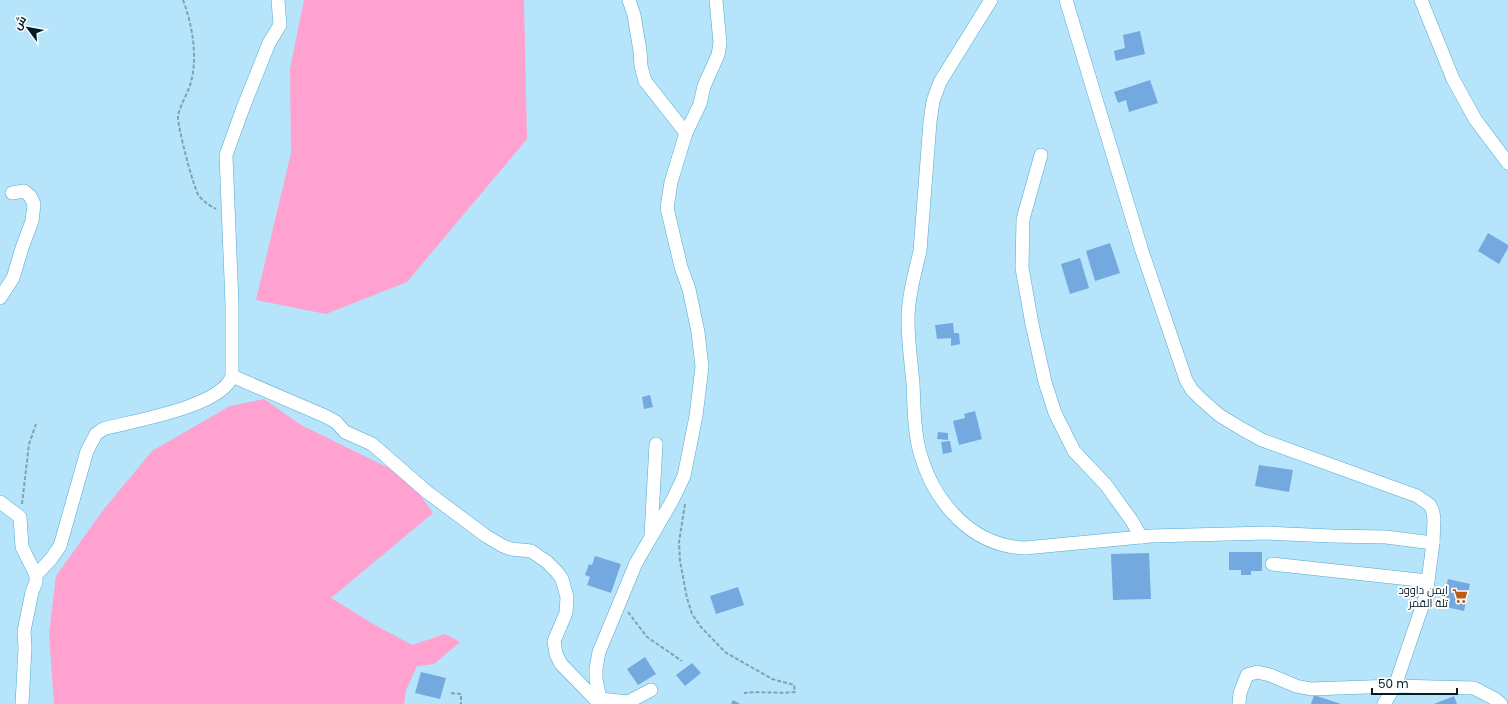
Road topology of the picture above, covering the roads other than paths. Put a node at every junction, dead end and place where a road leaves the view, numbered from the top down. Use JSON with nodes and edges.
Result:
{"nodes":[{"id":1,"x":278,"y":0,"type":"edge"},
{"id":2,"x":629,"y":0,"type":"edge"},
{"id":3,"x":716,"y":0,"type":"edge"},
{"id":4,"x":991,"y":0,"type":"edge"},
{"id":5,"x":1066,"y":0,"type":"edge"},
{"id":6,"x":1421,"y":0,"type":"edge"},
{"id":7,"x":686,"y":133,"type":"junction"},
{"id":8,"x":1041,"y":155,"type":"dead end"},
{"id":9,"x":1508,"y":163,"type":"edge"},
{"id":10,"x":12,"y":193,"type":"dead end"},
{"id":11,"x":0,"y":298,"type":"edge"},
{"id":12,"x":232,"y":376,"type":"junction"},
{"id":13,"x":656,"y":444,"type":"dead end"},
{"id":14,"x":0,"y":502,"type":"edge"},
{"id":15,"x":651,"y":537,"type":"junction"},
{"id":16,"x":1142,"y":537,"type":"junction"},
{"id":17,"x":1433,"y":543,"type":"junction"},
{"id":18,"x":1272,"y":564,"type":"dead end"},
{"id":19,"x":36,"y":575,"type":"junction"},
{"id":20,"x":1428,"y":581,"type":"junction"},
{"id":21,"x":1395,"y":686,"type":"junction"},
{"id":22,"x":651,"y":690,"type":"dead end"},
{"id":23,"x":601,"y":702,"type":"edge"},
{"id":24,"x":22,"y":704,"type":"edge"},
{"id":25,"x":1239,"y":704,"type":"edge"},
{"id":26,"x":1384,"y":704,"type":"edge"},
{"id":27,"x":1501,"y":704,"type":"edge"}],
"edges":[{"from":1,"to":12,"type":"street"},
{"from":2,"to":7,"type":"street"},
{"from":3,"to":7,"type":"street"},
{"from":4,"to":16,"type":"street"},
{"from":5,"to":17,"type":"street"},
{"from":6,"to":9,"type":"street"},
{"from":7,"to":15,"type":"street"},
{"from":8,"to":16,"type":"street"},
{"from":10,"to":11,"type":"street"},
{"from":12,"to":19,"type":"street"},
{"from":12,"to":23,"type":"street"},
{"from":13,"to":15,"type":"street"},
{"from":14,"to":19,"type":"street"},
{"from":15,"to":23,"type":"street"},
{"from":16,"to":17,"type":"street"},
{"from":17,"to":20,"type":"street"},
{"from":18,"to":20,"type":"street"},
{"from":19,"to":24,"type":"street"},
{"from":20,"to":21,"type":"street"},
{"from":21,"to":25,"type":"street"},
{"from":21,"to":26,"type":"street"},
{"from":21,"to":27,"type":"street"},
{"from":22,"to":23,"type":"street"}]}
